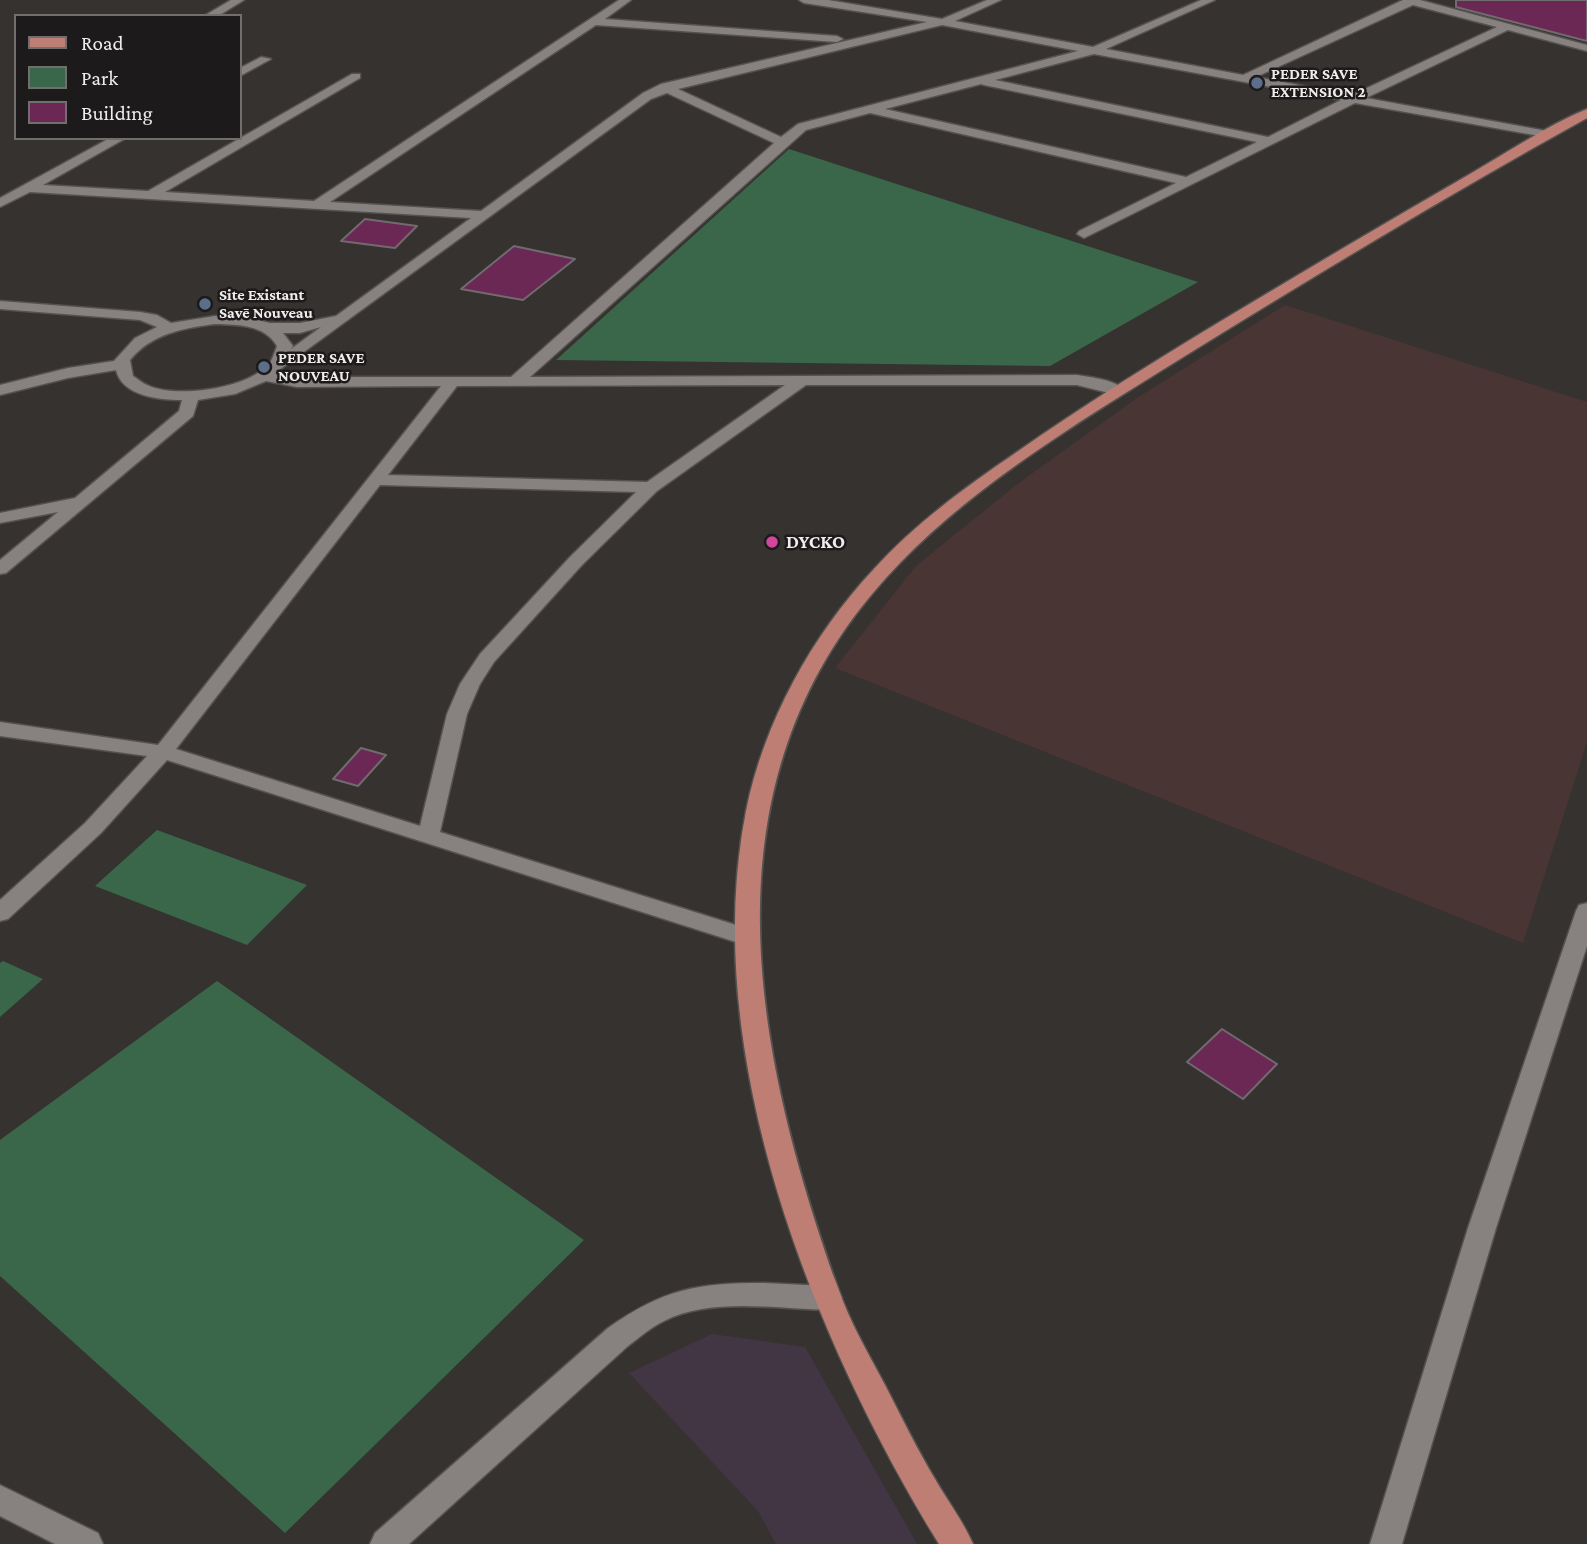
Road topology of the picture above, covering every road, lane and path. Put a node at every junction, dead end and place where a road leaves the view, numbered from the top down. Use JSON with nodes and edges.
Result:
{"nodes":[{"id":1,"x":239,"y":0,"type":"edge"},
{"id":2,"x":626,"y":0,"type":"edge"},
{"id":3,"x":804,"y":0,"type":"edge"},
{"id":4,"x":996,"y":0,"type":"edge"},
{"id":5,"x":1210,"y":0,"type":"edge"},
{"id":6,"x":1412,"y":0,"type":"edge"},
{"id":7,"x":213,"y":14,"type":"edge"},
{"id":8,"x":593,"y":21,"type":"junction"},
{"id":9,"x":943,"y":22,"type":"junction"},
{"id":10,"x":1508,"y":26,"type":"junction"},
{"id":11,"x":857,"y":40,"type":"junction"},
{"id":12,"x":1587,"y":48,"type":"edge"},
{"id":13,"x":1095,"y":50,"type":"junction"},
{"id":14,"x":265,"y":60,"type":"dead end"},
{"id":15,"x":242,"y":72,"type":"edge"},
{"id":16,"x":356,"y":76,"type":"dead end"},
{"id":17,"x":1245,"y":78,"type":"junction"},
{"id":18,"x":980,"y":80,"type":"junction"},
{"id":19,"x":665,"y":87,"type":"junction"},
{"id":20,"x":1353,"y":99,"type":"junction"},
{"id":21,"x":869,"y":109,"type":"junction"},
{"id":22,"x":1587,"y":113,"type":"edge"},
{"id":23,"x":1547,"y":135,"type":"junction"},
{"id":24,"x":116,"y":140,"type":"edge"},
{"id":25,"x":1270,"y":141,"type":"junction"},
{"id":26,"x":782,"y":142,"type":"junction"},
{"id":27,"x":1189,"y":182,"type":"junction"},
{"id":28,"x":27,"y":188,"type":"junction"},
{"id":29,"x":149,"y":196,"type":"junction"},
{"id":30,"x":0,"y":203,"type":"edge"},
{"id":31,"x":315,"y":206,"type":"junction"},
{"id":32,"x":482,"y":215,"type":"junction"},
{"id":33,"x":1084,"y":234,"type":"dead end"},
{"id":34,"x":0,"y":305,"type":"edge"},
{"id":35,"x":342,"y":318,"type":"junction"},
{"id":36,"x":169,"y":328,"type":"junction"},
{"id":37,"x":268,"y":328,"type":"junction"},
{"id":38,"x":122,"y":364,"type":"junction"},
{"id":39,"x":270,"y":371,"type":"junction"},
{"id":40,"x":805,"y":379,"type":"junction"},
{"id":41,"x":517,"y":380,"type":"junction"},
{"id":42,"x":453,"y":381,"type":"junction"},
{"id":43,"x":0,"y":390,"type":"edge"},
{"id":44,"x":1117,"y":390,"type":"junction"},
{"id":45,"x":191,"y":396,"type":"junction"},
{"id":46,"x":376,"y":480,"type":"junction"},
{"id":47,"x":651,"y":487,"type":"junction"},
{"id":48,"x":82,"y":501,"type":"junction"},
{"id":49,"x":0,"y":518,"type":"edge"},
{"id":50,"x":0,"y":569,"type":"edge"},
{"id":51,"x":0,"y":729,"type":"edge"},
{"id":52,"x":163,"y":752,"type":"junction"},
{"id":53,"x":428,"y":836,"type":"junction"},
{"id":54,"x":1587,"y":911,"type":"edge"},
{"id":55,"x":0,"y":913,"type":"edge"},
{"id":56,"x":747,"y":937,"type":"junction"},
{"id":57,"x":828,"y":1298,"type":"junction"},
{"id":58,"x":0,"y":1500,"type":"edge"},
{"id":59,"x":87,"y":1544,"type":"edge"},
{"id":60,"x":386,"y":1544,"type":"edge"},
{"id":61,"x":957,"y":1544,"type":"edge"},
{"id":62,"x":1386,"y":1544,"type":"edge"}],
"edges":[{"from":1,"to":7,"type":"street"},
{"from":2,"to":8,"type":"street"},
{"from":3,"to":9,"type":"street"},
{"from":4,"to":9,"type":"street"},
{"from":5,"to":13,"type":"street"},
{"from":6,"to":10,"type":"street"},
{"from":6,"to":17,"type":"street"},
{"from":8,"to":11,"type":"street"},
{"from":8,"to":31,"type":"street"},
{"from":9,"to":11,"type":"street"},
{"from":9,"to":13,"type":"street"},
{"from":10,"to":12,"type":"street"},
{"from":10,"to":20,"type":"street"},
{"from":11,"to":19,"type":"street"},
{"from":13,"to":17,"type":"street"},
{"from":13,"to":18,"type":"street"},
{"from":14,"to":15,"type":"street"},
{"from":16,"to":29,"type":"street"},
{"from":17,"to":20,"type":"street"},
{"from":18,"to":21,"type":"street"},
{"from":18,"to":25,"type":"street"},
{"from":19,"to":26,"type":"street"},
{"from":19,"to":32,"type":"street"},
{"from":20,"to":23,"type":"street"},
{"from":20,"to":25,"type":"street"},
{"from":21,"to":26,"type":"street"},
{"from":21,"to":27,"type":"street"},
{"from":22,"to":23,"type":"main road"},
{"from":23,"to":44,"type":"main road"},
{"from":24,"to":28,"type":"street"},
{"from":25,"to":27,"type":"street"},
{"from":26,"to":41,"type":"street"},
{"from":27,"to":33,"type":"street"},
{"from":28,"to":29,"type":"street"},
{"from":28,"to":30,"type":"street"},
{"from":29,"to":31,"type":"street"},
{"from":31,"to":32,"type":"street"},
{"from":32,"to":35,"type":"street"},
{"from":34,"to":36,"type":"street"},
{"from":35,"to":37,"type":"street"},
{"from":35,"to":39,"type":"street"},
{"from":36,"to":37,"type":"street"},
{"from":36,"to":38,"type":"street"},
{"from":37,"to":39,"type":"street"},
{"from":38,"to":43,"type":"street"},
{"from":38,"to":45,"type":"street"},
{"from":39,"to":42,"type":"street"},
{"from":39,"to":45,"type":"street"},
{"from":40,"to":41,"type":"street"},
{"from":40,"to":44,"type":"street"},
{"from":40,"to":47,"type":"street"},
{"from":41,"to":42,"type":"street"},
{"from":42,"to":46,"type":"street"},
{"from":44,"to":56,"type":"main road"},
{"from":45,"to":48,"type":"street"},
{"from":46,"to":47,"type":"street"},
{"from":46,"to":52,"type":"street"},
{"from":47,"to":53,"type":"street"},
{"from":48,"to":49,"type":"street"},
{"from":48,"to":50,"type":"street"},
{"from":51,"to":52,"type":"street"},
{"from":52,"to":53,"type":"street"},
{"from":52,"to":55,"type":"street"},
{"from":53,"to":56,"type":"street"},
{"from":54,"to":62,"type":"street"},
{"from":56,"to":57,"type":"main road"},
{"from":57,"to":60,"type":"street"},
{"from":57,"to":61,"type":"main road"},
{"from":58,"to":59,"type":"street"}]}
